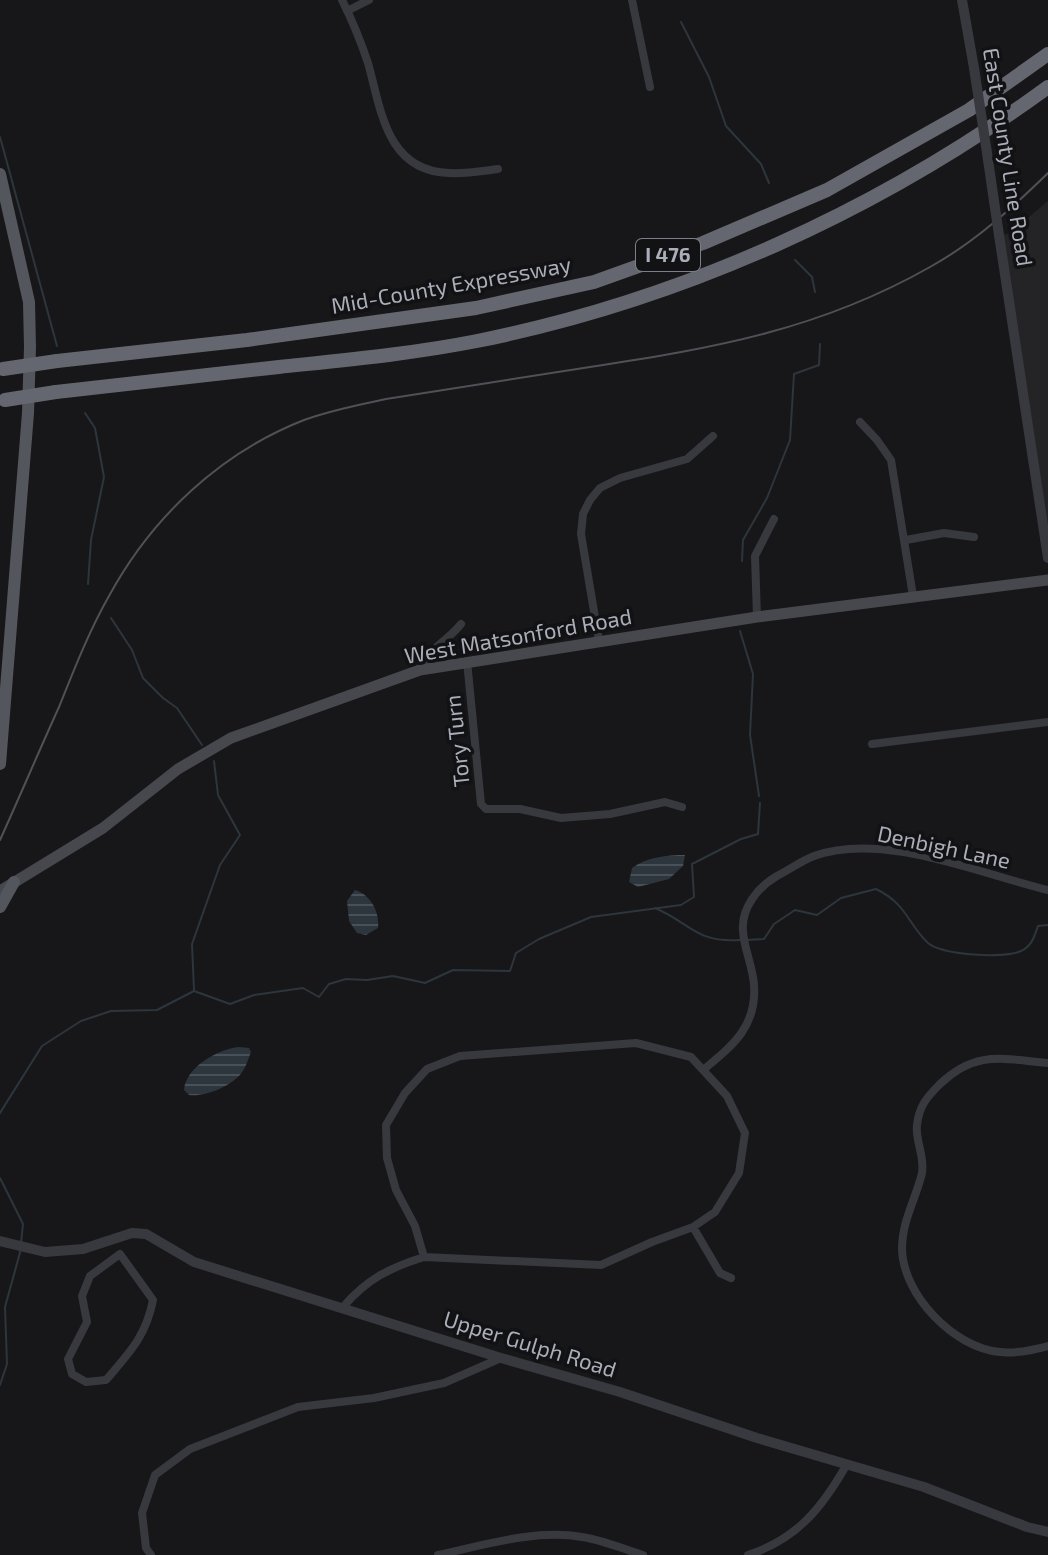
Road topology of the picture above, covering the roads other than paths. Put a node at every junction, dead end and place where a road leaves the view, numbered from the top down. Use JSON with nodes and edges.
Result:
{"nodes":[{"id":1,"x":342,"y":0,"type":"edge"},
{"id":2,"x":369,"y":0,"type":"edge"},
{"id":3,"x":632,"y":0,"type":"edge"},
{"id":4,"x":962,"y":0,"type":"edge"},
{"id":5,"x":347,"y":11,"type":"junction"},
{"id":6,"x":1048,"y":54,"type":"edge"},
{"id":7,"x":650,"y":87,"type":"dead end"},
{"id":8,"x":1048,"y":87,"type":"edge"},
{"id":9,"x":498,"y":169,"type":"dead end"},
{"id":10,"x":0,"y":174,"type":"edge"},
{"id":11,"x":1,"y":369,"type":"edge"},
{"id":12,"x":2,"y":400,"type":"edge"},
{"id":13,"x":860,"y":422,"type":"dead end"},
{"id":14,"x":713,"y":436,"type":"dead end"},
{"id":15,"x":774,"y":519,"type":"dead end"},
{"id":16,"x":974,"y":537,"type":"dead end"},
{"id":17,"x":906,"y":540,"type":"junction"},
{"id":18,"x":1048,"y":558,"type":"edge"},
{"id":19,"x":1048,"y":580,"type":"edge"},
{"id":20,"x":913,"y":596,"type":"junction"},
{"id":21,"x":757,"y":617,"type":"junction"},
{"id":22,"x":461,"y":624,"type":"dead end"},
{"id":23,"x":599,"y":641,"type":"junction"},
{"id":24,"x":4,"y":657,"type":"edge"},
{"id":25,"x":467,"y":661,"type":"junction"},
{"id":26,"x":420,"y":670,"type":"junction"},
{"id":27,"x":1048,"y":722,"type":"edge"},
{"id":28,"x":872,"y":744,"type":"dead end"},
{"id":29,"x":0,"y":764,"type":"edge"},
{"id":30,"x":682,"y":807,"type":"dead end"},
{"id":31,"x":14,"y":882,"type":"junction"},
{"id":32,"x":1048,"y":890,"type":"edge"},
{"id":33,"x":0,"y":891,"type":"edge"},
{"id":34,"x":0,"y":907,"type":"edge"},
{"id":35,"x":1048,"y":1063,"type":"edge"},
{"id":36,"x":703,"y":1070,"type":"junction"},
{"id":37,"x":693,"y":1227,"type":"junction"},
{"id":38,"x":118,"y":1237,"type":"junction"},
{"id":39,"x":0,"y":1241,"type":"edge"},
{"id":40,"x":120,"y":1254,"type":"junction"},
{"id":41,"x":424,"y":1257,"type":"junction"},
{"id":42,"x":731,"y":1278,"type":"dead end"},
{"id":43,"x":343,"y":1307,"type":"junction"},
{"id":44,"x":1048,"y":1346,"type":"edge"},
{"id":45,"x":501,"y":1358,"type":"junction"},
{"id":46,"x":847,"y":1464,"type":"junction"},
{"id":47,"x":1048,"y":1532,"type":"edge"},
{"id":48,"x":453,"y":1553,"type":"edge"},
{"id":49,"x":151,"y":1555,"type":"edge"},
{"id":50,"x":438,"y":1555,"type":"edge"},
{"id":51,"x":643,"y":1555,"type":"edge"},
{"id":52,"x":748,"y":1555,"type":"edge"}],
"edges":[{"from":1,"to":5,"type":"street"},
{"from":2,"to":5,"type":"street"},
{"from":3,"to":7,"type":"street"},
{"from":4,"to":18,"type":"street","name":"East County Line Road","bridge":true},
{"from":5,"to":9,"type":"street"},
{"from":6,"to":11,"type":"highway","name":"Mid-County Expressway","number":"I 476","bridge":true},
{"from":8,"to":12,"type":"highway","number":"I 476","bridge":true},
{"from":10,"to":24,"type":"main road"},
{"from":13,"to":17,"type":"street"},
{"from":14,"to":23,"type":"street"},
{"from":15,"to":21,"type":"street"},
{"from":16,"to":17,"type":"street"},
{"from":17,"to":20,"type":"street"},
{"from":19,"to":20,"type":"main road","name":"West Matsonford Road"},
{"from":20,"to":21,"type":"main road","name":"West Matsonford Road"},
{"from":21,"to":23,"type":"main road","name":"West Matsonford Road"},
{"from":22,"to":26,"type":"street"},
{"from":23,"to":25,"type":"main road","name":"West Matsonford Road"},
{"from":24,"to":29,"type":"main road"},
{"from":25,"to":26,"type":"main road","name":"West Matsonford Road"},
{"from":25,"to":30,"type":"street","name":"Tory Turn"},
{"from":26,"to":31,"type":"main road","name":"West Matsonford Road"},
{"from":27,"to":28,"type":"street"},
{"from":31,"to":33,"type":"main road","name":"West Matsonford Road"},
{"from":31,"to":34,"type":"main road"},
{"from":32,"to":36,"type":"street","name":"Denbigh Lane"},
{"from":35,"to":44,"type":"street"},
{"from":36,"to":37,"type":"street"},
{"from":36,"to":41,"type":"street"},
{"from":37,"to":41,"type":"street"},
{"from":37,"to":42,"type":"street"},
{"from":38,"to":39,"type":"street","name":"Upper Gulph Road"},
{"from":38,"to":40,"type":"street"},
{"from":38,"to":43,"type":"street","name":"Upper Gulph Road"},
{"from":40,"to":40,"type":"street"},
{"from":41,"to":43,"type":"street"},
{"from":43,"to":45,"type":"street","name":"Upper Gulph Road"},
{"from":45,"to":46,"type":"street","name":"Upper Gulph Road"},
{"from":45,"to":49,"type":"street"},
{"from":46,"to":47,"type":"street","name":"Upper Gulph Road"},
{"from":46,"to":52,"type":"street"},
{"from":48,"to":50,"type":"street"},
{"from":48,"to":51,"type":"street"}]}
